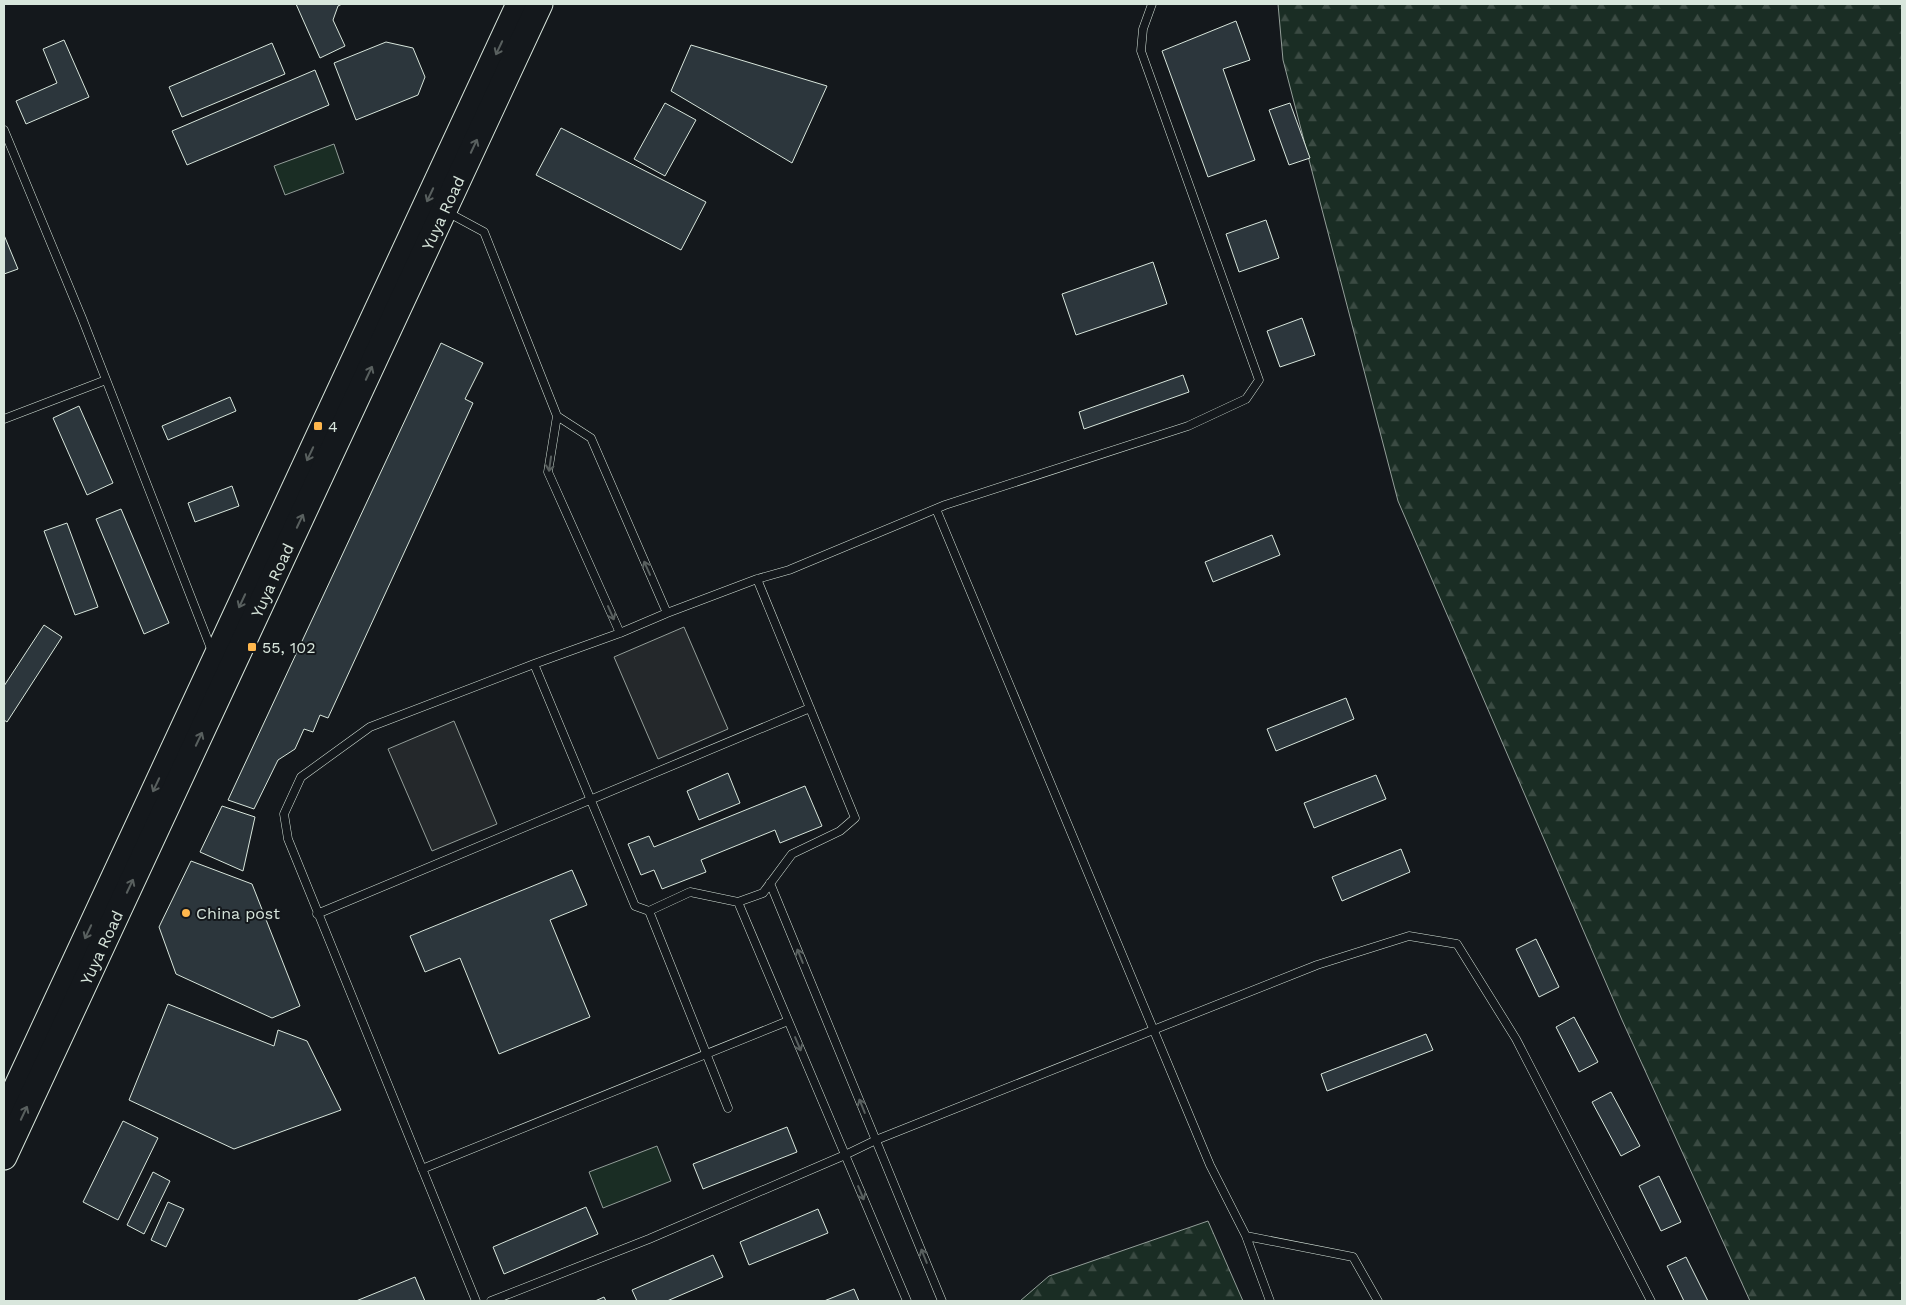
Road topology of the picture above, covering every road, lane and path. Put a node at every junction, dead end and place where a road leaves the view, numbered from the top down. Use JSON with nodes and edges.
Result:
{"nodes":[{"id":1,"x":519,"y":4,"type":"edge"},
{"id":2,"x":540,"y":4,"type":"edge"},
{"id":3,"x":1152,"y":4,"type":"edge"},
{"id":4,"x":4,"y":130,"type":"edge"},
{"id":5,"x":444,"y":211,"type":"junction"},
{"id":6,"x":106,"y":380,"type":"junction"},
{"id":7,"x":557,"y":416,"type":"junction"},
{"id":8,"x":4,"y":419,"type":"edge"},
{"id":9,"x":936,"y":509,"type":"junction"},
{"id":10,"x":757,"y":579,"type":"junction"},
{"id":11,"x":667,"y":613,"type":"junction"},
{"id":12,"x":620,"y":634,"type":"junction"},
{"id":13,"x":215,"y":659,"type":"junction"},
{"id":14,"x":534,"y":664,"type":"junction"},
{"id":15,"x":810,"y":708,"type":"junction"},
{"id":16,"x":590,"y":799,"type":"junction"},
{"id":17,"x":770,"y":883,"type":"junction"},
{"id":18,"x":738,"y":902,"type":"junction"},
{"id":19,"x":649,"y":911,"type":"junction"},
{"id":20,"x":317,"y":914,"type":"junction"},
{"id":21,"x":788,"y":1021,"type":"junction"},
{"id":22,"x":1154,"y":1031,"type":"junction"},
{"id":23,"x":706,"y":1054,"type":"junction"},
{"id":24,"x":728,"y":1108,"type":"dead end"},
{"id":25,"x":4,"y":1114,"type":"edge"},
{"id":26,"x":876,"y":1140,"type":"junction"},
{"id":27,"x":845,"y":1155,"type":"junction"},
{"id":28,"x":4,"y":1157,"type":"edge"},
{"id":29,"x":422,"y":1168,"type":"junction"},
{"id":30,"x":1246,"y":1236,"type":"junction"},
{"id":31,"x":476,"y":1301,"type":"edge"},
{"id":32,"x":491,"y":1301,"type":"edge"},
{"id":33,"x":907,"y":1301,"type":"edge"},
{"id":34,"x":942,"y":1301,"type":"edge"},
{"id":35,"x":1270,"y":1301,"type":"edge"},
{"id":36,"x":1378,"y":1301,"type":"edge"},
{"id":37,"x":1651,"y":1301,"type":"edge"}],
"edges":[{"from":1,"to":13,"type":"highway","name":"Yuya Road","one_way":true},
{"from":5,"to":2,"type":"highway","name":"Yuya Road","one_way":true},
{"from":3,"to":9,"type":"lane"},
{"from":4,"to":6,"type":"lane"},
{"from":5,"to":7,"type":"lane"},
{"from":28,"to":5,"type":"highway","name":"Yuya Road","one_way":true},
{"from":6,"to":8,"type":"lane"},
{"from":6,"to":13,"type":"lane"},
{"from":11,"to":7,"type":"lane","one_way":true},
{"from":7,"to":12,"type":"lane","one_way":true},
{"from":9,"to":10,"type":"lane"},
{"from":9,"to":22,"type":"lane"},
{"from":10,"to":11,"type":"lane"},
{"from":10,"to":15,"type":"lane"},
{"from":11,"to":12,"type":"lane"},
{"from":12,"to":14,"type":"lane"},
{"from":13,"to":25,"type":"highway","name":"Yuya Road","one_way":true},
{"from":14,"to":16,"type":"lane"},
{"from":14,"to":20,"type":"lane"},
{"from":15,"to":16,"type":"lane"},
{"from":15,"to":17,"type":"lane"},
{"from":16,"to":19,"type":"lane"},
{"from":16,"to":20,"type":"lane"},
{"from":17,"to":18,"type":"lane"},
{"from":26,"to":17,"type":"lane","one_way":true},
{"from":18,"to":19,"type":"lane"},
{"from":18,"to":21,"type":"lane"},
{"from":19,"to":23,"type":"lane"},
{"from":20,"to":29,"type":"lane"},
{"from":21,"to":23,"type":"lane"},
{"from":21,"to":27,"type":"lane","one_way":true},
{"from":22,"to":26,"type":"lane"},
{"from":22,"to":30,"type":"lane"},
{"from":22,"to":37,"type":"lane"},
{"from":23,"to":24,"type":"lane"},
{"from":23,"to":29,"type":"lane"},
{"from":26,"to":27,"type":"lane"},
{"from":34,"to":26,"type":"lane","one_way":true},
{"from":27,"to":32,"type":"lane"},
{"from":27,"to":33,"type":"lane","one_way":true},
{"from":29,"to":31,"type":"lane"},
{"from":30,"to":35,"type":"lane"},
{"from":30,"to":36,"type":"lane"}]}
